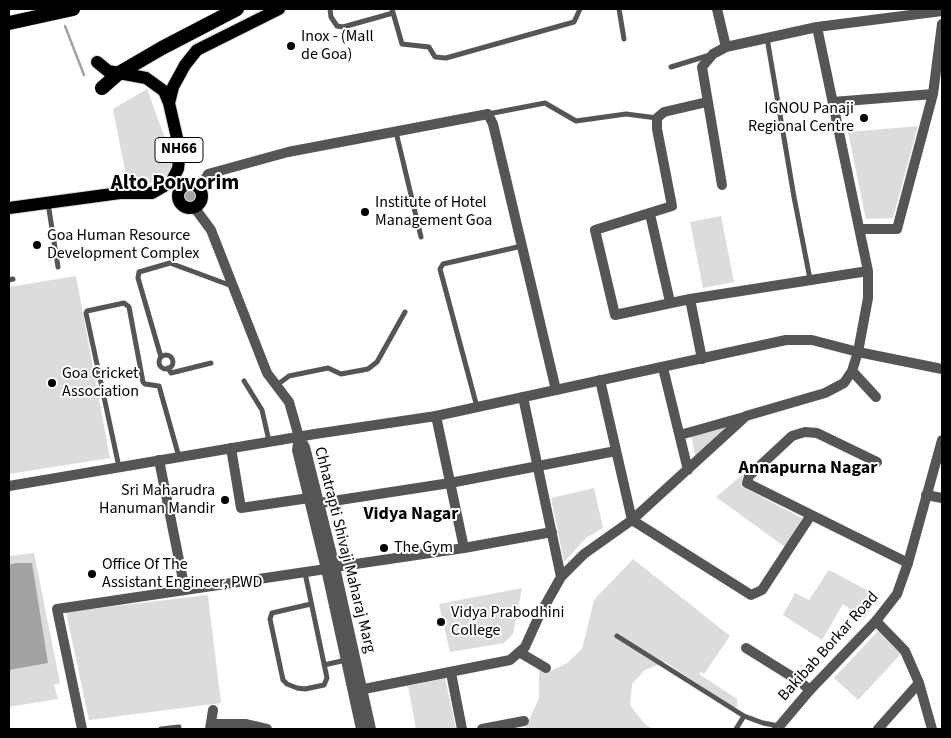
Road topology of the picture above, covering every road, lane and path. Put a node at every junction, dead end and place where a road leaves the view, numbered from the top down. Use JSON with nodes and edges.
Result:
{"nodes":[{"id":1,"x":73,"y":9,"type":"edge"},
{"id":2,"x":237,"y":9,"type":"edge"},
{"id":3,"x":279,"y":9,"type":"edge"},
{"id":4,"x":330,"y":9,"type":"edge"},
{"id":5,"x":580,"y":9,"type":"edge"},
{"id":6,"x":620,"y":9,"type":"edge"},
{"id":7,"x":717,"y":9,"type":"edge"},
{"id":8,"x":393,"y":11,"type":"edge"},
{"id":9,"x":942,"y":11,"type":"edge"},
{"id":10,"x":9,"y":23,"type":"edge"},
{"id":11,"x":942,"y":24,"type":"edge"},
{"id":12,"x":817,"y":27,"type":"junction"},
{"id":13,"x":767,"y":38,"type":"junction"},
{"id":14,"x":624,"y":40,"type":"dead end"},
{"id":15,"x":726,"y":47,"type":"junction"},
{"id":16,"x":713,"y":54,"type":"junction"},
{"id":17,"x":97,"y":62,"type":"dead end"},
{"id":18,"x":671,"y":67,"type":"dead end"},
{"id":19,"x":119,"y":73,"type":"junction"},
{"id":20,"x":102,"y":88,"type":"dead end"},
{"id":21,"x":934,"y":94,"type":"junction"},
{"id":22,"x":707,"y":102,"type":"junction"},
{"id":23,"x":833,"y":102,"type":"junction"},
{"id":24,"x":169,"y":104,"type":"junction"},
{"id":25,"x":488,"y":114,"type":"junction"},
{"id":26,"x":657,"y":118,"type":"junction"},
{"id":27,"x":396,"y":131,"type":"junction"},
{"id":28,"x":180,"y":150,"type":"junction"},
{"id":29,"x":187,"y":184,"type":"junction"},
{"id":30,"x":722,"y":185,"type":"dead end"},
{"id":31,"x":200,"y":188,"type":"junction"},
{"id":32,"x":152,"y":193,"type":"junction"},
{"id":33,"x":178,"y":199,"type":"junction"},
{"id":34,"x":48,"y":202,"type":"junction"},
{"id":35,"x":194,"y":207,"type":"junction"},
{"id":36,"x":9,"y":208,"type":"edge"},
{"id":37,"x":650,"y":214,"type":"junction"},
{"id":38,"x":860,"y":229,"type":"junction"},
{"id":39,"x":421,"y":238,"type":"dead end"},
{"id":40,"x":522,"y":246,"type":"junction"},
{"id":41,"x":58,"y":267,"type":"dead end"},
{"id":42,"x":868,"y":271,"type":"junction"},
{"id":43,"x":810,"y":279,"type":"junction"},
{"id":44,"x":232,"y":287,"type":"junction"},
{"id":45,"x":690,"y":299,"type":"junction"},
{"id":46,"x":670,"y":302,"type":"junction"},
{"id":47,"x":405,"y":312,"type":"dead end"},
{"id":48,"x":858,"y":352,"type":"junction"},
{"id":49,"x":161,"y":357,"type":"junction"},
{"id":50,"x":702,"y":359,"type":"junction"},
{"id":51,"x":211,"y":363,"type":"dead end"},
{"id":52,"x":168,"y":368,"type":"junction"},
{"id":53,"x":663,"y":368,"type":"junction"},
{"id":54,"x":942,"y":369,"type":"edge"},
{"id":55,"x":852,"y":372,"type":"junction"},
{"id":56,"x":600,"y":380,"type":"junction"},
{"id":57,"x":244,"y":381,"type":"dead end"},
{"id":58,"x":277,"y":385,"type":"junction"},
{"id":59,"x":556,"y":390,"type":"junction"},
{"id":60,"x":523,"y":397,"type":"junction"},
{"id":61,"x":876,"y":397,"type":"dead end"},
{"id":62,"x":477,"y":407,"type":"junction"},
{"id":63,"x":436,"y":416,"type":"junction"},
{"id":64,"x":746,"y":416,"type":"junction"},
{"id":65,"x":680,"y":435,"type":"junction"},
{"id":66,"x":299,"y":437,"type":"junction"},
{"id":67,"x":942,"y":440,"type":"edge"},
{"id":68,"x":269,"y":441,"type":"junction"},
{"id":69,"x":231,"y":448,"type":"junction"},
{"id":70,"x":616,"y":451,"type":"junction"},
{"id":71,"x":179,"y":457,"type":"junction"},
{"id":72,"x":159,"y":460,"type":"junction"},
{"id":73,"x":877,"y":462,"type":"dead end"},
{"id":74,"x":538,"y":466,"type":"junction"},
{"id":75,"x":119,"y":467,"type":"junction"},
{"id":76,"x":688,"y":470,"type":"junction"},
{"id":77,"x":450,"y":483,"type":"junction"},
{"id":78,"x":9,"y":486,"type":"edge"},
{"id":79,"x":926,"y":495,"type":"junction"},
{"id":80,"x":309,"y":498,"type":"junction"},
{"id":81,"x":942,"y":498,"type":"edge"},
{"id":82,"x":320,"y":503,"type":"junction"},
{"id":83,"x":811,"y":515,"type":"junction"},
{"id":84,"x":632,"y":520,"type":"junction"},
{"id":85,"x":552,"y":532,"type":"junction"},
{"id":86,"x":464,"y":548,"type":"junction"},
{"id":87,"x":908,"y":563,"type":"junction"},
{"id":88,"x":330,"y":568,"type":"junction"},
{"id":89,"x":305,"y":572,"type":"junction"},
{"id":90,"x":561,"y":577,"type":"junction"},
{"id":91,"x":185,"y":590,"type":"junction"},
{"id":92,"x":311,"y":604,"type":"junction"},
{"id":93,"x":876,"y":621,"type":"junction"},
{"id":94,"x":617,"y":636,"type":"dead end"},
{"id":95,"x":746,"y":648,"type":"dead end"},
{"id":96,"x":519,"y":652,"type":"junction"},
{"id":97,"x":346,"y":660,"type":"junction"},
{"id":98,"x":324,"y":665,"type":"junction"},
{"id":99,"x":546,"y":668,"type":"dead end"},
{"id":100,"x":451,"y":672,"type":"junction"},
{"id":101,"x":920,"y":683,"type":"junction"},
{"id":102,"x":810,"y":690,"type":"junction"},
{"id":103,"x":357,"y":691,"type":"junction"},
{"id":104,"x":213,"y":710,"type":"dead end"},
{"id":105,"x":744,"y":716,"type":"junction"},
{"id":106,"x":524,"y":720,"type":"dead end"},
{"id":107,"x":211,"y":727,"type":"edge"},
{"id":108,"x":779,"y":728,"type":"edge"},
{"id":109,"x":82,"y":729,"type":"edge"},
{"id":110,"x":161,"y":729,"type":"edge"},
{"id":111,"x":178,"y":729,"type":"edge"},
{"id":112,"x":266,"y":729,"type":"edge"},
{"id":113,"x":361,"y":729,"type":"edge"},
{"id":114,"x":371,"y":729,"type":"edge"},
{"id":115,"x":462,"y":729,"type":"edge"},
{"id":116,"x":482,"y":729,"type":"edge"},
{"id":117,"x":736,"y":729,"type":"edge"},
{"id":118,"x":878,"y":729,"type":"edge"},
{"id":119,"x":932,"y":729,"type":"edge"}],
"edges":[{"from":1,"to":10,"type":"highway"},
{"from":2,"to":19,"type":"highway"},
{"from":3,"to":24,"type":"main road"},
{"from":4,"to":8,"type":"lane"},
{"from":5,"to":8,"type":"lane"},
{"from":6,"to":14,"type":"lane"},
{"from":7,"to":15,"type":"street"},
{"from":9,"to":12,"type":"street"},
{"from":11,"to":21,"type":"street"},
{"from":12,"to":13,"type":"street"},
{"from":12,"to":23,"type":"street"},
{"from":13,"to":15,"type":"street"},
{"from":13,"to":43,"type":"lane"},
{"from":15,"to":16,"type":"street"},
{"from":16,"to":18,"type":"lane"},
{"from":16,"to":22,"type":"street"},
{"from":17,"to":19,"type":"main road"},
{"from":19,"to":20,"type":"highway"},
{"from":19,"to":24,"type":"main road"},
{"from":21,"to":23,"type":"street"},
{"from":21,"to":38,"type":"street"},
{"from":22,"to":26,"type":"street"},
{"from":22,"to":30,"type":"street"},
{"from":23,"to":38,"type":"street"},
{"from":24,"to":28,"type":"main road","number":"NH66"},
{"from":25,"to":26,"type":"lane"},
{"from":25,"to":27,"type":"street"},
{"from":25,"to":40,"type":"street"},
{"from":26,"to":37,"type":"street"},
{"from":27,"to":31,"type":"street"},
{"from":27,"to":39,"type":"lane"},
{"from":28,"to":29,"type":"main road"},
{"from":28,"to":32,"type":"main road","number":"NH66"},
{"from":29,"to":31,"type":"main road"},
{"from":29,"to":33,"type":"main road"},
{"from":31,"to":35,"type":"main road"},
{"from":32,"to":33,"type":"main road"},
{"from":32,"to":34,"type":"main road"},
{"from":33,"to":35,"type":"main road"},
{"from":34,"to":36,"type":"main road"},
{"from":34,"to":41,"type":"lane"},
{"from":35,"to":44,"type":"street"},
{"from":37,"to":46,"type":"street"},
{"from":37,"to":46,"type":"street"},
{"from":38,"to":42,"type":"street"},
{"from":40,"to":59,"type":"street"},
{"from":40,"to":62,"type":"lane"},
{"from":42,"to":43,"type":"street"},
{"from":42,"to":48,"type":"street"},
{"from":43,"to":45,"type":"street"},
{"from":44,"to":49,"type":"lane"},
{"from":44,"to":58,"type":"street"},
{"from":45,"to":46,"type":"street"},
{"from":45,"to":50,"type":"street"},
{"from":47,"to":58,"type":"lane"},
{"from":48,"to":50,"type":"street"},
{"from":48,"to":54,"type":"street"},
{"from":48,"to":55,"type":"street"},
{"from":49,"to":52,"type":"lane"},
{"from":49,"to":52,"type":"lane"},
{"from":50,"to":53,"type":"street"},
{"from":51,"to":52,"type":"lane"},
{"from":53,"to":56,"type":"street"},
{"from":53,"to":65,"type":"street"},
{"from":55,"to":61,"type":"street"},
{"from":55,"to":64,"type":"street"},
{"from":56,"to":59,"type":"street"},
{"from":56,"to":70,"type":"street"},
{"from":57,"to":68,"type":"lane"},
{"from":58,"to":66,"type":"street"},
{"from":59,"to":60,"type":"street"},
{"from":60,"to":62,"type":"street"},
{"from":60,"to":74,"type":"street"},
{"from":62,"to":63,"type":"street"},
{"from":63,"to":66,"type":"street"},
{"from":63,"to":77,"type":"street"},
{"from":64,"to":65,"type":"street"},
{"from":64,"to":76,"type":"street"},
{"from":65,"to":76,"type":"street"},
{"from":66,"to":68,"type":"street"},
{"from":66,"to":80,"type":"street","name":"Chhatrapti Shivaji Maharaj Marg"},
{"from":66,"to":82,"type":"street","name":"Chhatrapti Shivaji Maharaj Marg"},
{"from":67,"to":79,"type":"street","name":"Bakibab Borkar Road"},
{"from":68,"to":69,"type":"street"},
{"from":69,"to":71,"type":"street"},
{"from":69,"to":80,"type":"street"},
{"from":70,"to":74,"type":"street"},
{"from":70,"to":84,"type":"street"},
{"from":71,"to":72,"type":"street"},
{"from":71,"to":75,"type":"lane"},
{"from":72,"to":75,"type":"street"},
{"from":72,"to":91,"type":"street"},
{"from":73,"to":83,"type":"street"},
{"from":74,"to":77,"type":"street"},
{"from":74,"to":85,"type":"street"},
{"from":75,"to":78,"type":"street"},
{"from":76,"to":84,"type":"street"},
{"from":77,"to":82,"type":"street"},
{"from":77,"to":86,"type":"street"},
{"from":79,"to":81,"type":"street"},
{"from":79,"to":87,"type":"street","name":"Bakibab Borkar Road"},
{"from":80,"to":88,"type":"street","name":"Chhatrapti Shivaji Maharaj Marg"},
{"from":82,"to":88,"type":"street","name":"Chhatrapti Shivaji Maharaj Marg"},
{"from":83,"to":84,"type":"street"},
{"from":83,"to":87,"type":"street"},
{"from":84,"to":90,"type":"street"},
{"from":85,"to":86,"type":"street"},
{"from":85,"to":90,"type":"street"},
{"from":86,"to":88,"type":"street"},
{"from":87,"to":93,"type":"street","name":"Bakibab Borkar Road"},
{"from":88,"to":89,"type":"street"},
{"from":88,"to":97,"type":"street","name":"Chhatrapti Shivaji Maharaj Marg"},
{"from":88,"to":103,"type":"street","name":"Chhatrapti Shivaji Maharaj Marg"},
{"from":89,"to":91,"type":"street"},
{"from":89,"to":92,"type":"lane"},
{"from":90,"to":96,"type":"street"},
{"from":91,"to":109,"type":"street"},
{"from":92,"to":98,"type":"lane"},
{"from":92,"to":98,"type":"lane"},
{"from":93,"to":101,"type":"street"},
{"from":93,"to":102,"type":"street","name":"Bakibab Borkar Road"},
{"from":94,"to":105,"type":"lane"},
{"from":95,"to":102,"type":"street"},
{"from":96,"to":99,"type":"street"},
{"from":96,"to":100,"type":"street"},
{"from":97,"to":98,"type":"lane"},
{"from":97,"to":103,"type":"street","name":"Chhatrapti Shivaji Maharaj Marg"},
{"from":100,"to":103,"type":"street"},
{"from":100,"to":115,"type":"street"},
{"from":101,"to":118,"type":"street"},
{"from":101,"to":119,"type":"street"},
{"from":102,"to":108,"type":"street","name":"Bakibab Borkar Road"},
{"from":103,"to":113,"type":"street","name":"Chhatrapti Shivaji Maharaj Marg"},
{"from":103,"to":114,"type":"street","name":"Chhatrapti Shivaji Maharaj Marg"},
{"from":104,"to":107,"type":"street"},
{"from":105,"to":108,"type":"lane"},
{"from":105,"to":117,"type":"lane"},
{"from":106,"to":116,"type":"street"},
{"from":107,"to":112,"type":"street"},
{"from":110,"to":111,"type":"lane"}]}
